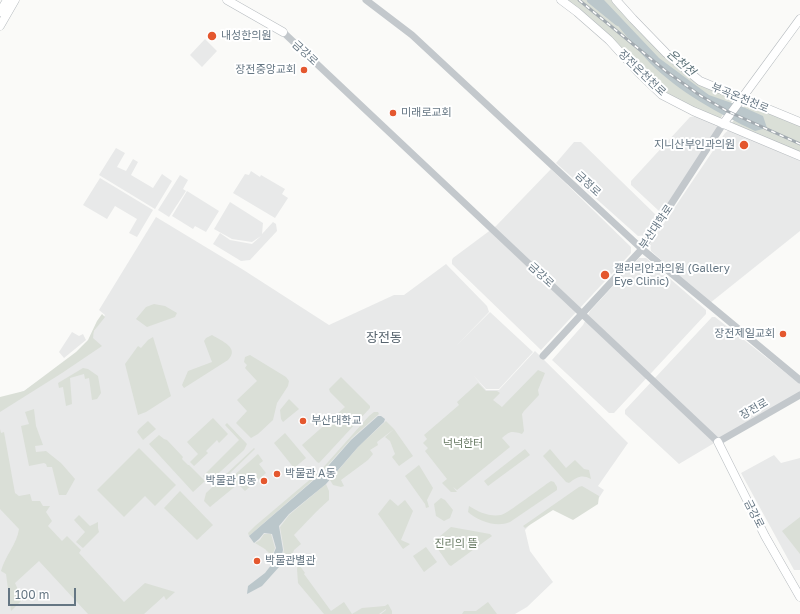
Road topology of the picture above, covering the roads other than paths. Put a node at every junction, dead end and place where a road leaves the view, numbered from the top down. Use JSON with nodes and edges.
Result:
{"nodes":[{"id":1,"x":7,"y":0,"type":"edge"},
{"id":2,"x":15,"y":0,"type":"edge"},
{"id":3,"x":227,"y":0,"type":"edge"},
{"id":4,"x":366,"y":0,"type":"edge"},
{"id":5,"x":561,"y":0,"type":"edge"},
{"id":6,"x":616,"y":0,"type":"edge"},
{"id":7,"x":0,"y":12,"type":"edge"},
{"id":8,"x":800,"y":18,"type":"edge"},
{"id":9,"x":0,"y":26,"type":"edge"},
{"id":10,"x":283,"y":32,"type":"joint"},
{"id":11,"x":741,"y":98,"type":"junction"},
{"id":12,"x":800,"y":122,"type":"edge"},
{"id":13,"x":723,"y":124,"type":"junction"},
{"id":14,"x":800,"y":156,"type":"edge"},
{"id":15,"x":642,"y":249,"type":"junction"},
{"id":16,"x":582,"y":313,"type":"junction"},
{"id":17,"x":543,"y":356,"type":"dead end"},
{"id":18,"x":800,"y":380,"type":"edge"},
{"id":19,"x":800,"y":396,"type":"edge"},
{"id":20,"x":718,"y":442,"type":"junction"},
{"id":21,"x":800,"y":597,"type":"edge"}],
"edges":[{"from":1,"to":7,"type":"main road"},
{"from":2,"to":9,"type":"main road"},
{"from":3,"to":10,"type":"main road","name":"금강로"},
{"from":4,"to":15,"type":"street","name":"금정로"},
{"from":5,"to":13,"type":"main road","name":"장전온천천로"},
{"from":6,"to":11,"type":"main road","name":"부곡온천천로"},
{"from":8,"to":11,"type":"main road"},
{"from":10,"to":16,"type":"street","name":"금강로"},
{"from":11,"to":12,"type":"main road","name":"부곡온천천로"},
{"from":11,"to":13,"type":"main road"},
{"from":13,"to":14,"type":"main road","name":"장전온천천로"},
{"from":13,"to":15,"type":"street","name":"부산대학로"},
{"from":15,"to":16,"type":"street","name":"부산대학로"},
{"from":15,"to":18,"type":"street","name":"금정로"},
{"from":16,"to":17,"type":"street","name":"부산대학로"},
{"from":16,"to":20,"type":"street","name":"금강로"},
{"from":19,"to":20,"type":"street","name":"장전로"},
{"from":20,"to":21,"type":"main road","name":"금강로"}]}
